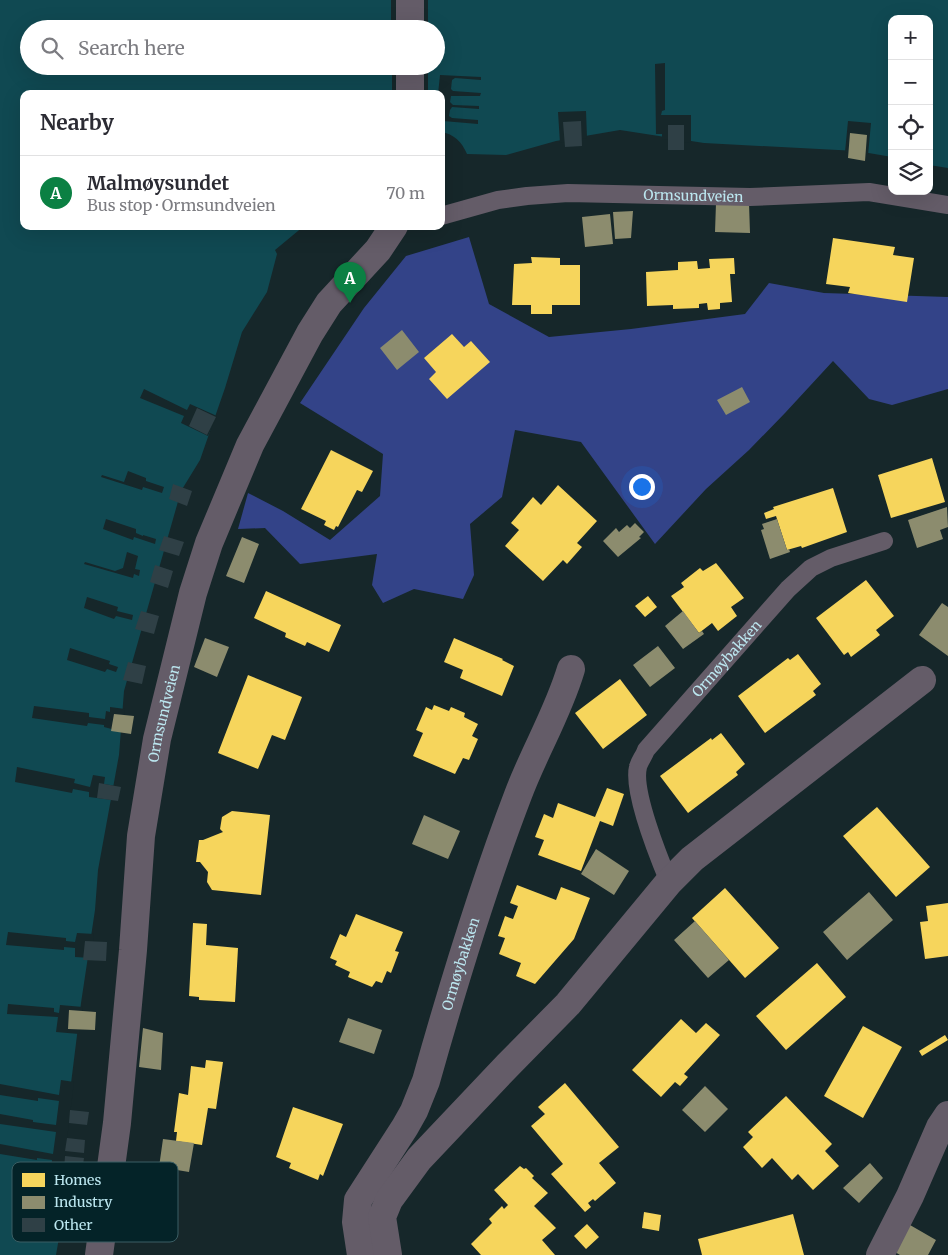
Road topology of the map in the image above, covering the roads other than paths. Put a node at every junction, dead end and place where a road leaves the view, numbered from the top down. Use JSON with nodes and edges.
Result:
{"nodes":[{"id":1,"x":410,"y":0,"type":"edge"},
{"id":2,"x":410,"y":20,"type":"edge"},
{"id":3,"x":410,"y":75,"type":"edge"},
{"id":4,"x":410,"y":90,"type":"edge"},
{"id":5,"x":948,"y":205,"type":"edge"},
{"id":6,"x":445,"y":215,"type":"edge"},
{"id":7,"x":391,"y":230,"type":"edge"},
{"id":8,"x":884,"y":541,"type":"dead end"},
{"id":9,"x":571,"y":669,"type":"dead end"},
{"id":10,"x":922,"y":680,"type":"dead end"},
{"id":11,"x":669,"y":882,"type":"junction"},
{"id":12,"x":948,"y":1115,"type":"edge"},
{"id":13,"x":112,"y":1162,"type":"edge"},
{"id":14,"x":101,"y":1242,"type":"edge"},
{"id":15,"x":99,"y":1255,"type":"edge"},
{"id":16,"x":361,"y":1255,"type":"edge"},
{"id":17,"x":388,"y":1255,"type":"edge"},
{"id":18,"x":880,"y":1255,"type":"edge"}],
"edges":[{"from":1,"to":2,"type":"street"},
{"from":3,"to":4,"type":"street"},
{"from":5,"to":6,"type":"lane","name":"Ormsundveien"},
{"from":7,"to":13,"type":"street","name":"Ormsundveien"},
{"from":8,"to":11,"type":"lane","name":"Ormøybakken"},
{"from":9,"to":16,"type":"street","name":"Ormøybakken"},
{"from":10,"to":11,"type":"street"},
{"from":11,"to":17,"type":"street"},
{"from":12,"to":18,"type":"street"},
{"from":14,"to":15,"type":"street","name":"Ormsundveien"}]}
